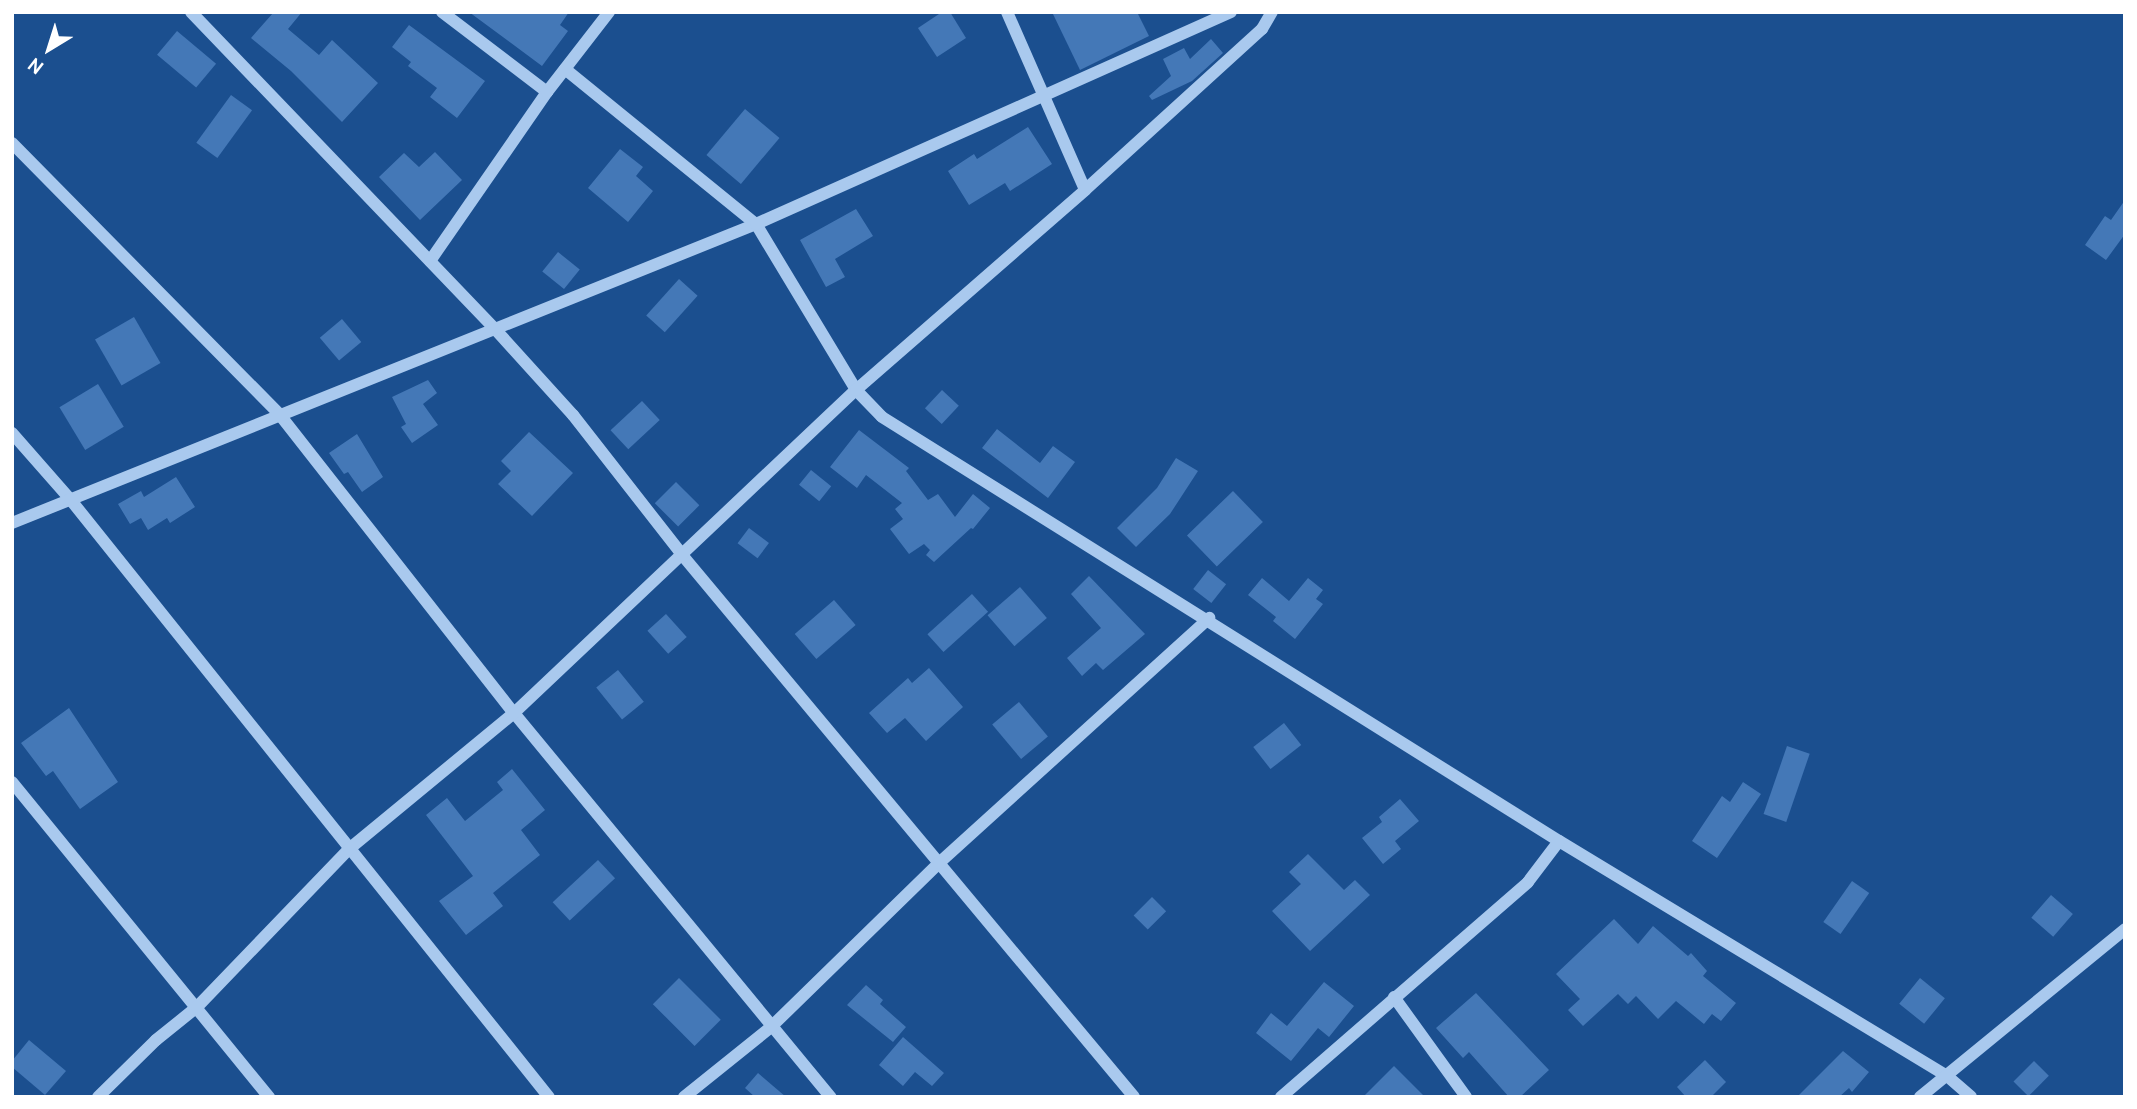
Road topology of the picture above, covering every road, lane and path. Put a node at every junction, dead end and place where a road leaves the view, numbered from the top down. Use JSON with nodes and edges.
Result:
{"nodes":[{"id":1,"x":191,"y":12,"type":"edge"},
{"id":2,"x":442,"y":12,"type":"edge"},
{"id":3,"x":609,"y":12,"type":"edge"},
{"id":4,"x":1007,"y":12,"type":"edge"},
{"id":5,"x":1231,"y":12,"type":"edge"},
{"id":6,"x":1272,"y":12,"type":"edge"},
{"id":7,"x":565,"y":69,"type":"junction"},
{"id":8,"x":547,"y":92,"type":"junction"},
{"id":9,"x":1043,"y":96,"type":"junction"},
{"id":10,"x":12,"y":143,"type":"edge"},
{"id":11,"x":1085,"y":190,"type":"junction"},
{"id":12,"x":756,"y":224,"type":"junction"},
{"id":13,"x":430,"y":261,"type":"junction"},
{"id":14,"x":495,"y":329,"type":"junction"},
{"id":15,"x":856,"y":390,"type":"junction"},
{"id":16,"x":280,"y":415,"type":"junction"},
{"id":17,"x":12,"y":433,"type":"edge"},
{"id":18,"x":70,"y":499,"type":"junction"},
{"id":19,"x":12,"y":523,"type":"edge"},
{"id":20,"x":682,"y":556,"type":"junction"},
{"id":21,"x":1209,"y":618,"type":"junction"},
{"id":22,"x":514,"y":713,"type":"junction"},
{"id":23,"x":12,"y":782,"type":"edge"},
{"id":24,"x":1559,"y":841,"type":"junction"},
{"id":25,"x":349,"y":849,"type":"junction"},
{"id":26,"x":939,"y":863,"type":"junction"},
{"id":27,"x":2125,"y":929,"type":"edge"},
{"id":28,"x":1394,"y":997,"type":"junction"},
{"id":29,"x":197,"y":1007,"type":"junction"},
{"id":30,"x":771,"y":1027,"type":"junction"},
{"id":31,"x":1946,"y":1075,"type":"junction"},
{"id":32,"x":98,"y":1097,"type":"edge"},
{"id":33,"x":269,"y":1097,"type":"edge"},
{"id":34,"x":550,"y":1097,"type":"edge"},
{"id":35,"x":684,"y":1097,"type":"edge"},
{"id":36,"x":831,"y":1097,"type":"edge"},
{"id":37,"x":1134,"y":1097,"type":"edge"},
{"id":38,"x":1281,"y":1097,"type":"edge"},
{"id":39,"x":1466,"y":1097,"type":"edge"},
{"id":40,"x":1920,"y":1097,"type":"edge"},
{"id":41,"x":1971,"y":1097,"type":"edge"}],
"edges":[{"from":1,"to":13,"type":"street"},
{"from":2,"to":8,"type":"street"},
{"from":3,"to":7,"type":"street"},
{"from":4,"to":9,"type":"street"},
{"from":5,"to":9,"type":"street"},
{"from":6,"to":11,"type":"street"},
{"from":7,"to":8,"type":"street"},
{"from":7,"to":12,"type":"street"},
{"from":8,"to":13,"type":"street"},
{"from":9,"to":11,"type":"street"},
{"from":9,"to":12,"type":"street"},
{"from":10,"to":16,"type":"street"},
{"from":11,"to":15,"type":"street"},
{"from":12,"to":14,"type":"street"},
{"from":12,"to":15,"type":"street"},
{"from":13,"to":14,"type":"street"},
{"from":14,"to":16,"type":"street"},
{"from":14,"to":20,"type":"street"},
{"from":15,"to":20,"type":"street"},
{"from":15,"to":21,"type":"street"},
{"from":16,"to":18,"type":"street"},
{"from":16,"to":22,"type":"street"},
{"from":17,"to":18,"type":"street"},
{"from":18,"to":19,"type":"street"},
{"from":18,"to":25,"type":"street"},
{"from":20,"to":22,"type":"street"},
{"from":20,"to":26,"type":"street"},
{"from":21,"to":24,"type":"street"},
{"from":21,"to":26,"type":"street"},
{"from":22,"to":25,"type":"street"},
{"from":22,"to":30,"type":"street"},
{"from":23,"to":29,"type":"street"},
{"from":24,"to":28,"type":"street"},
{"from":24,"to":31,"type":"street"},
{"from":25,"to":29,"type":"street"},
{"from":25,"to":34,"type":"street"},
{"from":26,"to":30,"type":"street"},
{"from":26,"to":37,"type":"street"},
{"from":27,"to":31,"type":"street"},
{"from":28,"to":38,"type":"street"},
{"from":28,"to":39,"type":"street"},
{"from":29,"to":32,"type":"street"},
{"from":29,"to":33,"type":"street"},
{"from":30,"to":35,"type":"street"},
{"from":30,"to":36,"type":"street"},
{"from":31,"to":40,"type":"street"},
{"from":31,"to":41,"type":"street"}]}
